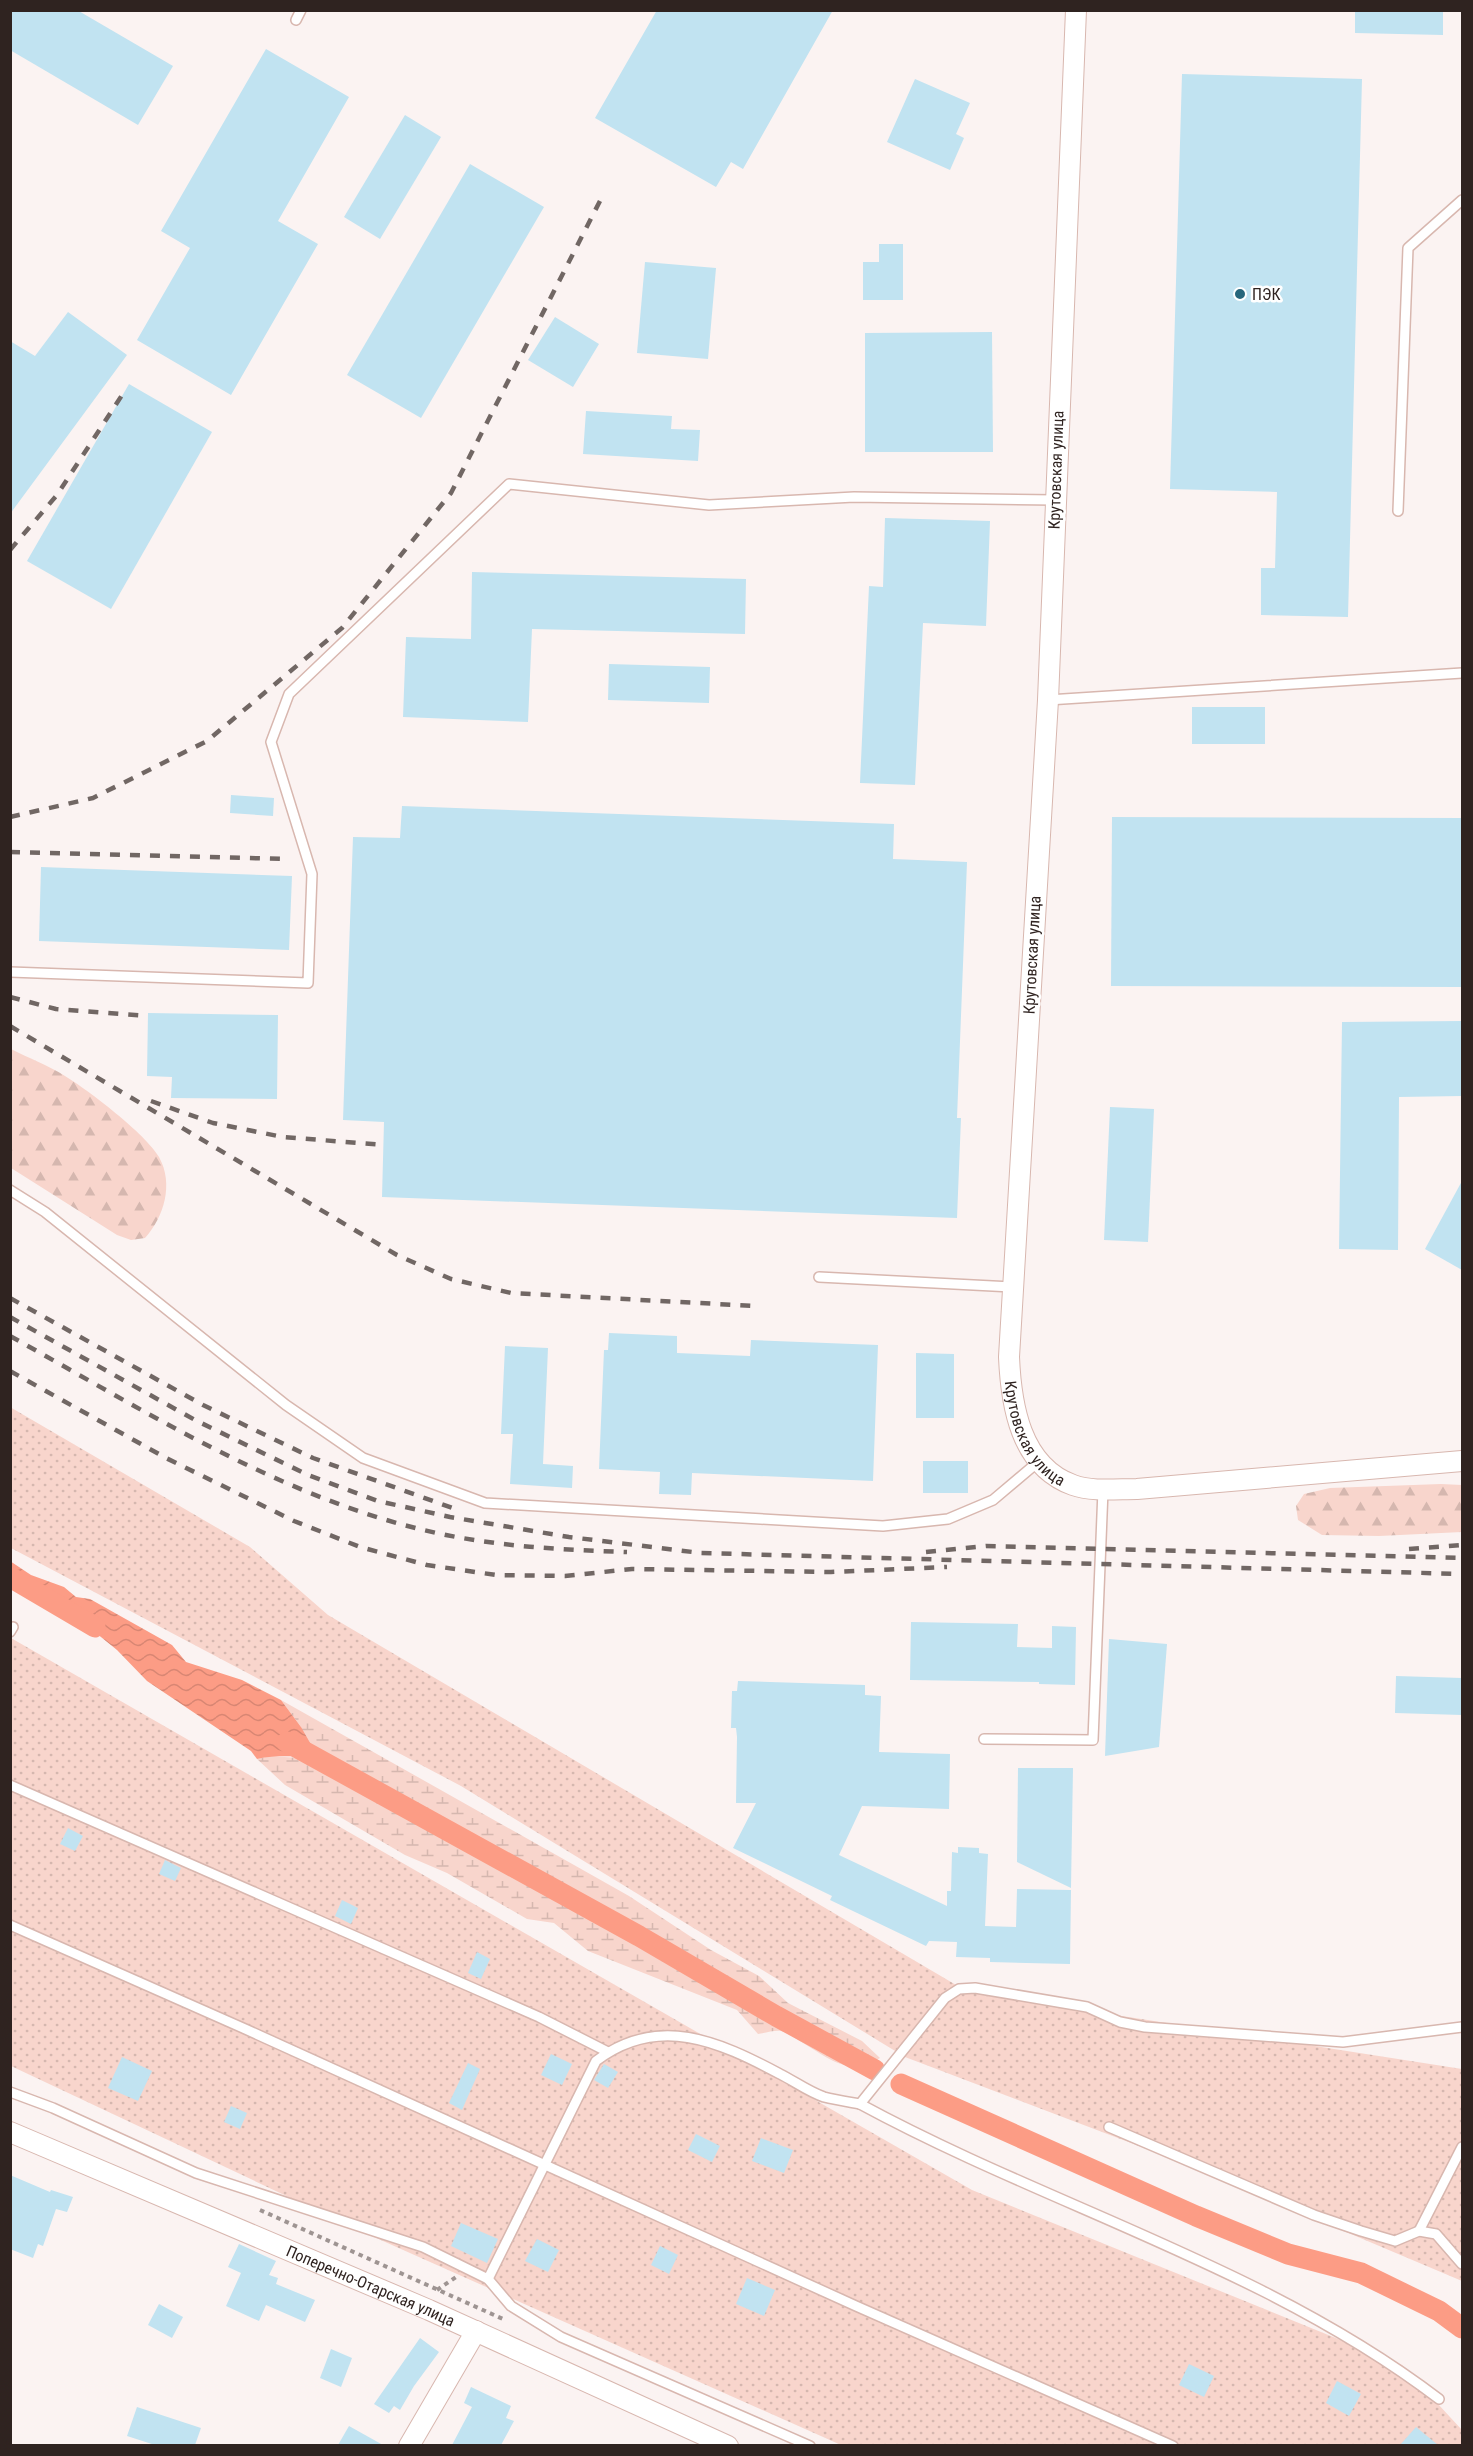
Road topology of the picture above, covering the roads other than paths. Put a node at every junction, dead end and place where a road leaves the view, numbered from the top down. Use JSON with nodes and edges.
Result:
{"nodes":[{"id":1,"x":1076,"y":10,"type":"edge"},
{"id":2,"x":1462,"y":200,"type":"edge"},
{"id":3,"x":1054,"y":500,"type":"junction"},
{"id":4,"x":1398,"y":511,"type":"dead end"},
{"id":5,"x":1462,"y":673,"type":"edge"},
{"id":6,"x":1048,"y":700,"type":"junction"},
{"id":7,"x":10,"y":972,"type":"edge"},
{"id":8,"x":10,"y":1190,"type":"edge"},
{"id":9,"x":819,"y":1277,"type":"dead end"},
{"id":10,"x":1012,"y":1287,"type":"junction"},
{"id":11,"x":1038,"y":1461,"type":"junction"},
{"id":12,"x":1462,"y":1461,"type":"edge"},
{"id":13,"x":1103,"y":1490,"type":"junction"},
{"id":14,"x":984,"y":1739,"type":"dead end"},
{"id":15,"x":10,"y":1785,"type":"edge"},
{"id":16,"x":10,"y":1925,"type":"edge"},
{"id":17,"x":1462,"y":2028,"type":"edge"},
{"id":18,"x":608,"y":2052,"type":"junction"},
{"id":19,"x":10,"y":2092,"type":"edge"},
{"id":20,"x":860,"y":2104,"type":"junction"},
{"id":21,"x":1109,"y":2127,"type":"dead end"},
{"id":22,"x":10,"y":2132,"type":"edge"},
{"id":23,"x":1462,"y":2147,"type":"edge"},
{"id":24,"x":544,"y":2164,"type":"junction"},
{"id":25,"x":1419,"y":2231,"type":"junction"},
{"id":26,"x":1462,"y":2264,"type":"edge"},
{"id":27,"x":488,"y":2279,"type":"junction"},
{"id":28,"x":476,"y":2331,"type":"junction"},
{"id":29,"x":1439,"y":2399,"type":"dead end"},
{"id":30,"x":409,"y":2445,"type":"edge"},
{"id":31,"x":728,"y":2445,"type":"edge"},
{"id":32,"x":810,"y":2445,"type":"edge"},
{"id":33,"x":1173,"y":2445,"type":"edge"}],
"edges":[{"from":1,"to":3,"type":"street","name":"Крутовская улица"},
{"from":2,"to":4,"type":"lane"},
{"from":3,"to":6,"type":"street","name":"Крутовская улица"},
{"from":3,"to":7,"type":"lane"},
{"from":5,"to":6,"type":"lane"},
{"from":6,"to":10,"type":"street","name":"Крутовская улица"},
{"from":8,"to":11,"type":"lane"},
{"from":9,"to":10,"type":"lane"},
{"from":10,"to":11,"type":"street","name":"Крутовская улица"},
{"from":11,"to":13,"type":"street","name":"Крутовская улица"},
{"from":12,"to":13,"type":"street","name":"Крутовская улица"},
{"from":13,"to":14,"type":"lane"},
{"from":15,"to":18,"type":"lane"},
{"from":16,"to":24,"type":"lane"},
{"from":17,"to":20,"type":"lane"},
{"from":18,"to":20,"type":"lane"},
{"from":18,"to":24,"type":"lane"},
{"from":19,"to":27,"type":"lane"},
{"from":20,"to":29,"type":"lane"},
{"from":21,"to":25,"type":"lane"},
{"from":22,"to":28,"type":"street","name":"Поперечно-Отарская улица"},
{"from":23,"to":25,"type":"lane"},
{"from":24,"to":27,"type":"lane"},
{"from":24,"to":33,"type":"lane"},
{"from":25,"to":26,"type":"lane"},
{"from":27,"to":32,"type":"lane"},
{"from":28,"to":30,"type":"street"},
{"from":28,"to":31,"type":"street","name":"Поперечно-Отарская улица"}]}
